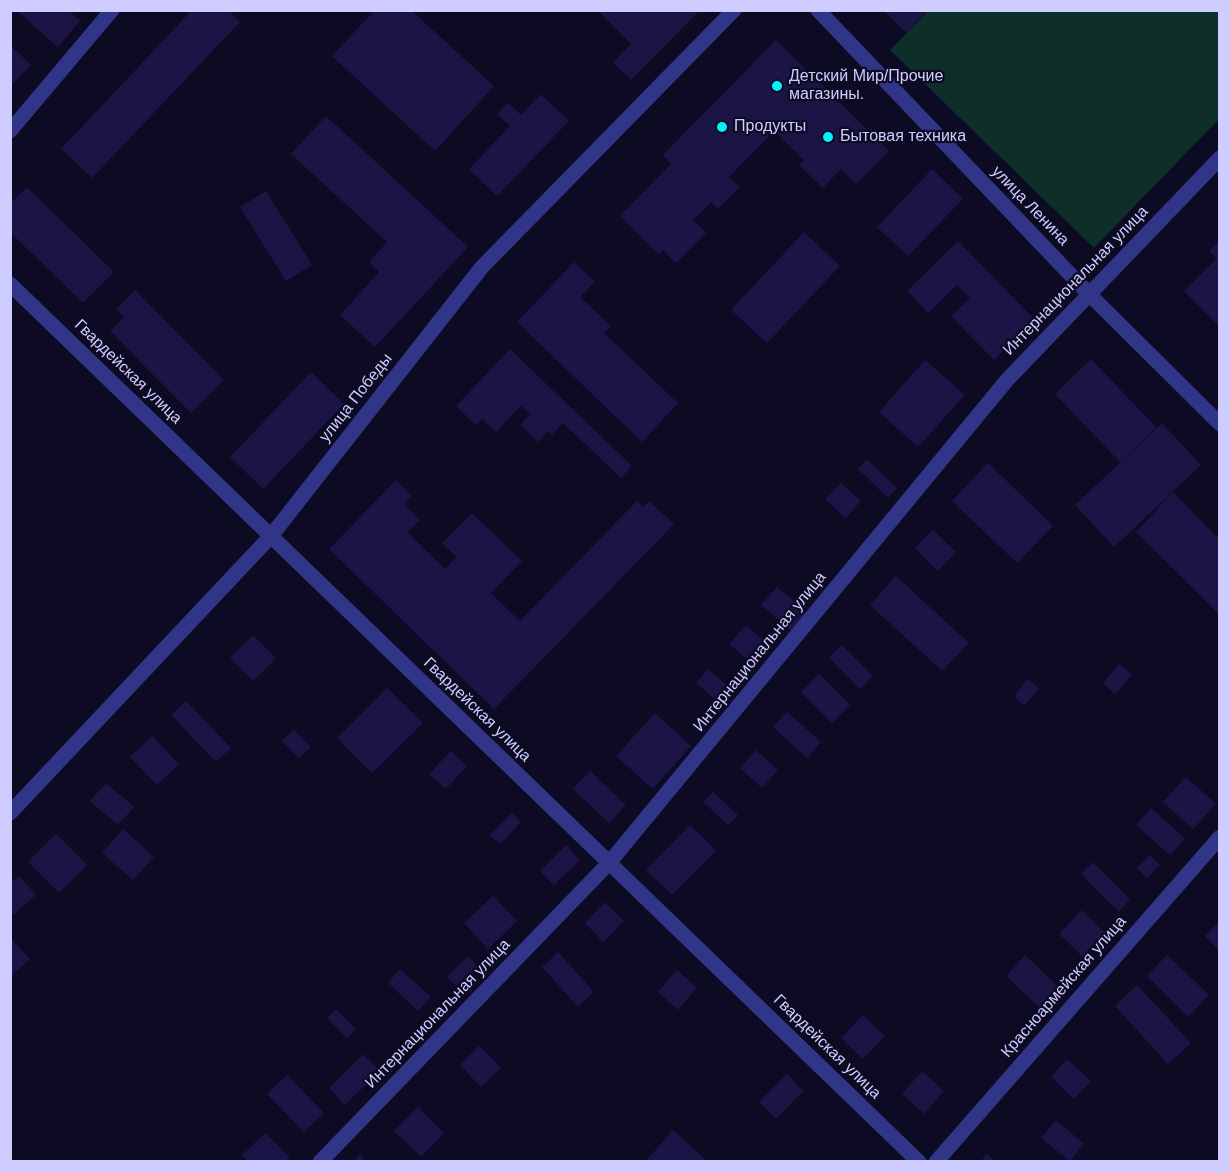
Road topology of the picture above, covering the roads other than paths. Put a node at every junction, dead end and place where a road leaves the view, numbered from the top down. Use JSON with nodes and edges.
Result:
{"nodes":[{"id":1,"x":112,"y":10,"type":"edge"},
{"id":2,"x":734,"y":10,"type":"edge"},
{"id":3,"x":818,"y":10,"type":"edge"},
{"id":4,"x":10,"y":131,"type":"edge"},
{"id":5,"x":1220,"y":158,"type":"edge"},
{"id":6,"x":10,"y":284,"type":"edge"},
{"id":7,"x":1088,"y":293,"type":"junction"},
{"id":8,"x":1220,"y":424,"type":"edge"},
{"id":9,"x":270,"y":537,"type":"junction"},
{"id":10,"x":10,"y":813,"type":"edge"},
{"id":11,"x":1220,"y":837,"type":"edge"},
{"id":12,"x":609,"y":863,"type":"junction"},
{"id":13,"x":320,"y":1161,"type":"edge"},
{"id":14,"x":919,"y":1161,"type":"edge"},
{"id":15,"x":936,"y":1161,"type":"edge"}],
"edges":[{"from":1,"to":4,"type":"street"},
{"from":2,"to":9,"type":"street","name":"улица Победы"},
{"from":3,"to":7,"type":"street","name":"улица Ленина"},
{"from":5,"to":7,"type":"street","name":"Интернациональная улица"},
{"from":6,"to":9,"type":"street","name":"Гвардейская улица"},
{"from":7,"to":8,"type":"street","name":"улица Ленина"},
{"from":7,"to":12,"type":"street","name":"Интернациональная улица"},
{"from":9,"to":10,"type":"street","name":"улица Победы"},
{"from":9,"to":12,"type":"street","name":"Гвардейская улица"},
{"from":11,"to":15,"type":"street","name":"Красноармейская улица"},
{"from":12,"to":13,"type":"street","name":"Интернациональная улица"},
{"from":12,"to":14,"type":"street","name":"Гвардейская улица"}]}
